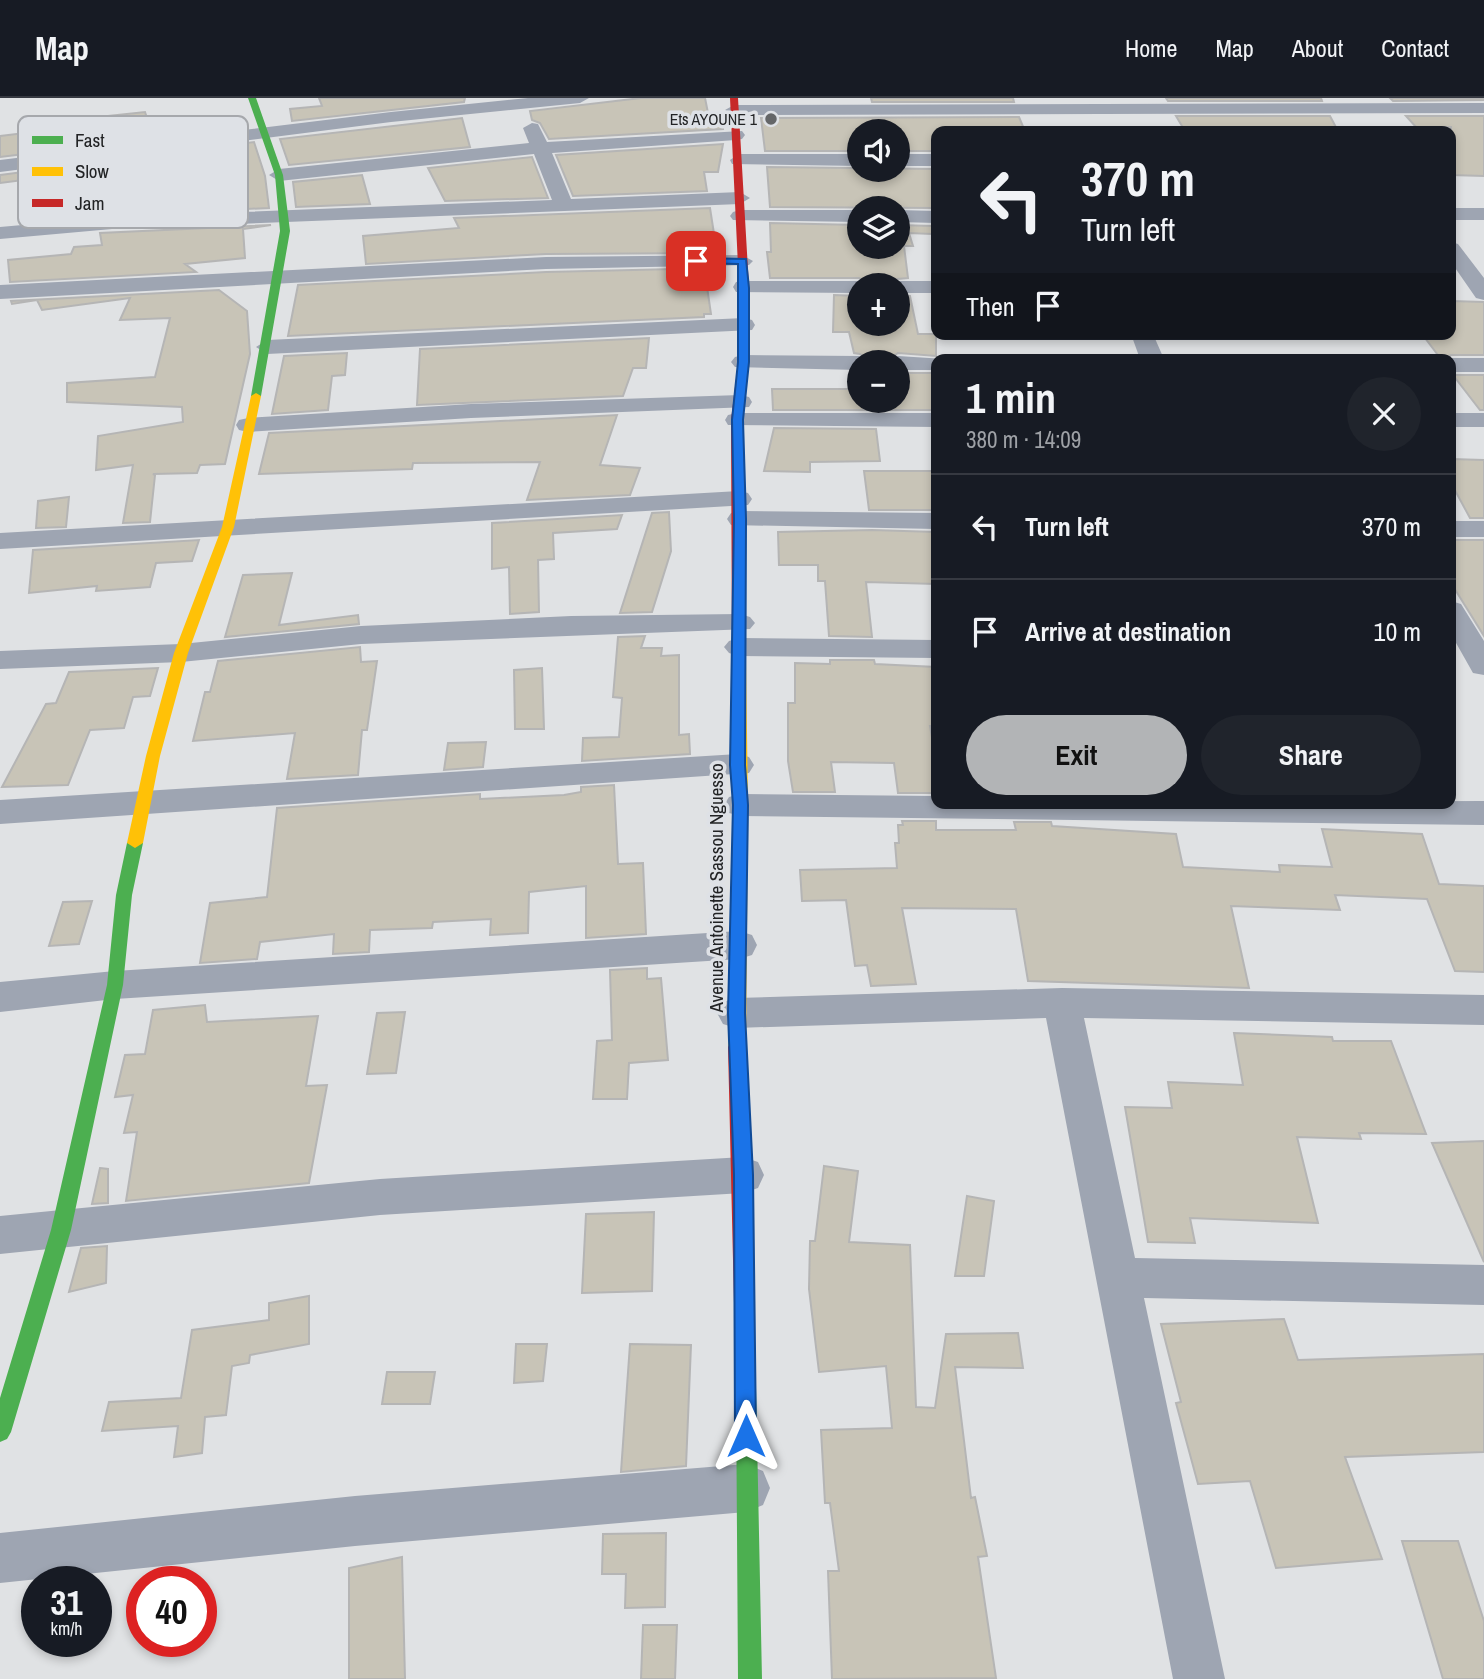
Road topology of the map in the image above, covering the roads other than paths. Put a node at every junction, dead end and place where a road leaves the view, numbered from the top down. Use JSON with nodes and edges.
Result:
{"nodes":[{"id":1,"x":252,"y":98,"type":"edge"},
{"id":2,"x":580,"y":98,"type":"edge"},
{"id":3,"x":522,"y":100,"type":"edge"},
{"id":4,"x":1451,"y":103,"type":"edge"},
{"id":5,"x":734,"y":104,"type":"edge"},
{"id":6,"x":1052,"y":104,"type":"edge"},
{"id":7,"x":1335,"y":104,"type":"edge"},
{"id":8,"x":1484,"y":108,"type":"edge"},
{"id":9,"x":1059,"y":126,"type":"edge"},
{"id":10,"x":1353,"y":126,"type":"edge"},
{"id":11,"x":263,"y":133,"type":"junction"},
{"id":12,"x":248,"y":135,"type":"edge"},
{"id":13,"x":736,"y":135,"type":"junction"},
{"id":14,"x":539,"y":148,"type":"junction"},
{"id":15,"x":739,"y":160,"type":"junction"},
{"id":16,"x":847,"y":160,"type":"edge"},
{"id":17,"x":910,"y":160,"type":"edge"},
{"id":18,"x":931,"y":160,"type":"edge"},
{"id":19,"x":18,"y":164,"type":"edge"},
{"id":20,"x":0,"y":166,"type":"edge"},
{"id":21,"x":279,"y":175,"type":"junction"},
{"id":22,"x":564,"y":205,"type":"junction"},
{"id":23,"x":740,"y":207,"type":"junction"},
{"id":24,"x":1456,"y":214,"type":"edge"},
{"id":25,"x":847,"y":215,"type":"edge"},
{"id":26,"x":1484,"y":215,"type":"edge"},
{"id":27,"x":910,"y":216,"type":"edge"},
{"id":28,"x":931,"y":217,"type":"edge"},
{"id":29,"x":284,"y":218,"type":"junction"},
{"id":30,"x":248,"y":219,"type":"edge"},
{"id":31,"x":56,"y":228,"type":"edge"},
{"id":32,"x":0,"y":233,"type":"edge"},
{"id":33,"x":1456,"y":254,"type":"edge"},
{"id":34,"x":742,"y":261,"type":"junction"},
{"id":35,"x":276,"y":277,"type":"junction"},
{"id":36,"x":931,"y":286,"type":"edge"},
{"id":37,"x":1456,"y":286,"type":"edge"},
{"id":38,"x":847,"y":287,"type":"edge"},
{"id":39,"x":910,"y":287,"type":"edge"},
{"id":40,"x":744,"y":288,"type":"junction"},
{"id":41,"x":1482,"y":288,"type":"edge"},
{"id":42,"x":0,"y":292,"type":"edge"},
{"id":43,"x":744,"y":325,"type":"junction"},
{"id":44,"x":267,"y":346,"type":"junction"},
{"id":45,"x":743,"y":362,"type":"junction"},
{"id":46,"x":847,"y":363,"type":"edge"},
{"id":47,"x":910,"y":363,"type":"edge"},
{"id":48,"x":931,"y":363,"type":"edge"},
{"id":49,"x":1456,"y":365,"type":"edge"},
{"id":50,"x":1484,"y":365,"type":"edge"},
{"id":51,"x":738,"y":411,"type":"junction"},
{"id":52,"x":931,"y":420,"type":"edge"},
{"id":53,"x":1484,"y":420,"type":"edge"},
{"id":54,"x":1456,"y":421,"type":"edge"},
{"id":55,"x":248,"y":425,"type":"junction"},
{"id":56,"x":740,"y":509,"type":"junction"},
{"id":57,"x":931,"y":521,"type":"edge"},
{"id":58,"x":228,"y":527,"type":"junction"},
{"id":59,"x":1456,"y":529,"type":"edge"},
{"id":60,"x":1484,"y":529,"type":"edge"},
{"id":61,"x":0,"y":541,"type":"edge"},
{"id":62,"x":1456,"y":620,"type":"edge"},
{"id":63,"x":740,"y":635,"type":"junction"},
{"id":64,"x":931,"y":649,"type":"edge"},
{"id":65,"x":181,"y":653,"type":"junction"},
{"id":66,"x":1474,"y":656,"type":"edge"},
{"id":67,"x":0,"y":660,"type":"edge"},
{"id":68,"x":738,"y":765,"type":"junction"},
{"id":69,"x":142,"y":803,"type":"junction"},
{"id":70,"x":741,"y":805,"type":"junction"},
{"id":71,"x":931,"y":807,"type":"edge"},
{"id":72,"x":1112,"y":809,"type":"edge"},
{"id":73,"x":0,"y":812,"type":"edge"},
{"id":74,"x":1484,"y":813,"type":"edge"},
{"id":75,"x":739,"y":945,"type":"junction"},
{"id":76,"x":115,"y":985,"type":"junction"},
{"id":77,"x":0,"y":997,"type":"edge"},
{"id":78,"x":1062,"y":1003,"type":"junction"},
{"id":79,"x":1484,"y":1010,"type":"edge"},
{"id":80,"x":736,"y":1013,"type":"junction"},
{"id":81,"x":743,"y":1175,"type":"junction"},
{"id":82,"x":61,"y":1230,"type":"junction"},
{"id":83,"x":0,"y":1236,"type":"edge"},
{"id":84,"x":1119,"y":1278,"type":"junction"},
{"id":85,"x":1484,"y":1285,"type":"edge"},
{"id":86,"x":0,"y":1432,"type":"edge"},
{"id":87,"x":746,"y":1488,"type":"junction"},
{"id":88,"x":0,"y":1558,"type":"edge"},
{"id":89,"x":750,"y":1679,"type":"edge"},
{"id":90,"x":1199,"y":1679,"type":"edge"}],
"edges":[{"from":1,"to":11,"type":"street"},
{"from":2,"to":3,"type":"street"},
{"from":3,"to":11,"type":"street"},
{"from":3,"to":14,"type":"street"},
{"from":4,"to":7,"type":"street"},
{"from":4,"to":8,"type":"street"},
{"from":5,"to":6,"type":"street"},
{"from":5,"to":13,"type":"street","name":"Avenue Antoinette Sassou Nguesso"},
{"from":6,"to":7,"type":"street"},
{"from":6,"to":9,"type":"street"},
{"from":7,"to":10,"type":"street"},
{"from":11,"to":12,"type":"street"},
{"from":11,"to":21,"type":"street"},
{"from":13,"to":14,"type":"street"},
{"from":13,"to":15,"type":"street","name":"Avenue Antoinette Sassou Nguesso"},
{"from":14,"to":21,"type":"street"},
{"from":14,"to":22,"type":"street"},
{"from":15,"to":16,"type":"street"},
{"from":15,"to":23,"type":"street","name":"Avenue Antoinette Sassou Nguesso"},
{"from":17,"to":18,"type":"street"},
{"from":19,"to":20,"type":"street"},
{"from":21,"to":29,"type":"street"},
{"from":22,"to":23,"type":"street"},
{"from":22,"to":29,"type":"street"},
{"from":23,"to":25,"type":"street"},
{"from":23,"to":34,"type":"street","name":"Avenue Antoinette Sassou Nguesso"},
{"from":24,"to":26,"type":"street"},
{"from":27,"to":28,"type":"street"},
{"from":29,"to":30,"type":"street"},
{"from":29,"to":35,"type":"street"},
{"from":31,"to":32,"type":"street"},
{"from":33,"to":41,"type":"street"},
{"from":34,"to":35,"type":"street"},
{"from":34,"to":40,"type":"street","name":"Avenue Antoinette Sassou Nguesso"},
{"from":35,"to":42,"type":"street"},
{"from":35,"to":44,"type":"street"},
{"from":36,"to":39,"type":"street"},
{"from":37,"to":41,"type":"street"},
{"from":38,"to":40,"type":"street"},
{"from":40,"to":43,"type":"street","name":"Avenue Antoinette Sassou Nguesso"},
{"from":43,"to":44,"type":"street"},
{"from":43,"to":45,"type":"street","name":"Avenue Antoinette Sassou Nguesso"},
{"from":44,"to":55,"type":"street"},
{"from":45,"to":46,"type":"street"},
{"from":45,"to":51,"type":"street","name":"Avenue Antoinette Sassou Nguesso"},
{"from":47,"to":48,"type":"street"},
{"from":49,"to":50,"type":"street"},
{"from":51,"to":52,"type":"street"},
{"from":51,"to":55,"type":"street"},
{"from":51,"to":56,"type":"street","name":"Avenue Antoinette Sassou Nguesso"},
{"from":53,"to":54,"type":"street"},
{"from":55,"to":58,"type":"street"},
{"from":56,"to":57,"type":"street"},
{"from":56,"to":58,"type":"street"},
{"from":56,"to":63,"type":"street","name":"Avenue Antoinette Sassou Nguesso"},
{"from":58,"to":61,"type":"street"},
{"from":58,"to":65,"type":"street"},
{"from":59,"to":60,"type":"street"},
{"from":62,"to":66,"type":"street"},
{"from":63,"to":64,"type":"street"},
{"from":63,"to":65,"type":"street"},
{"from":63,"to":68,"type":"street","name":"Avenue Antoinette Sassou Nguesso"},
{"from":65,"to":67,"type":"street"},
{"from":65,"to":69,"type":"street"},
{"from":68,"to":69,"type":"street"},
{"from":68,"to":70,"type":"street","name":"Avenue Antoinette Sassou Nguesso"},
{"from":69,"to":73,"type":"street"},
{"from":69,"to":76,"type":"street"},
{"from":70,"to":71,"type":"street"},
{"from":70,"to":75,"type":"street","name":"Avenue Antoinette Sassou Nguesso"},
{"from":72,"to":74,"type":"street"},
{"from":75,"to":76,"type":"street"},
{"from":75,"to":80,"type":"street","name":"Avenue Antoinette Sassou Nguesso"},
{"from":76,"to":77,"type":"street"},
{"from":76,"to":82,"type":"street"},
{"from":78,"to":79,"type":"street"},
{"from":78,"to":80,"type":"street"},
{"from":78,"to":84,"type":"street"},
{"from":80,"to":81,"type":"street","name":"Avenue Antoinette Sassou Nguesso"},
{"from":81,"to":82,"type":"street"},
{"from":81,"to":87,"type":"street","name":"Avenue Antoinette Sassou Nguesso"},
{"from":82,"to":83,"type":"street"},
{"from":82,"to":86,"type":"street"},
{"from":84,"to":85,"type":"street"},
{"from":84,"to":90,"type":"street"},
{"from":87,"to":88,"type":"street"},
{"from":87,"to":89,"type":"street","name":"Avenue Antoinette Sassou Nguesso"}]}
